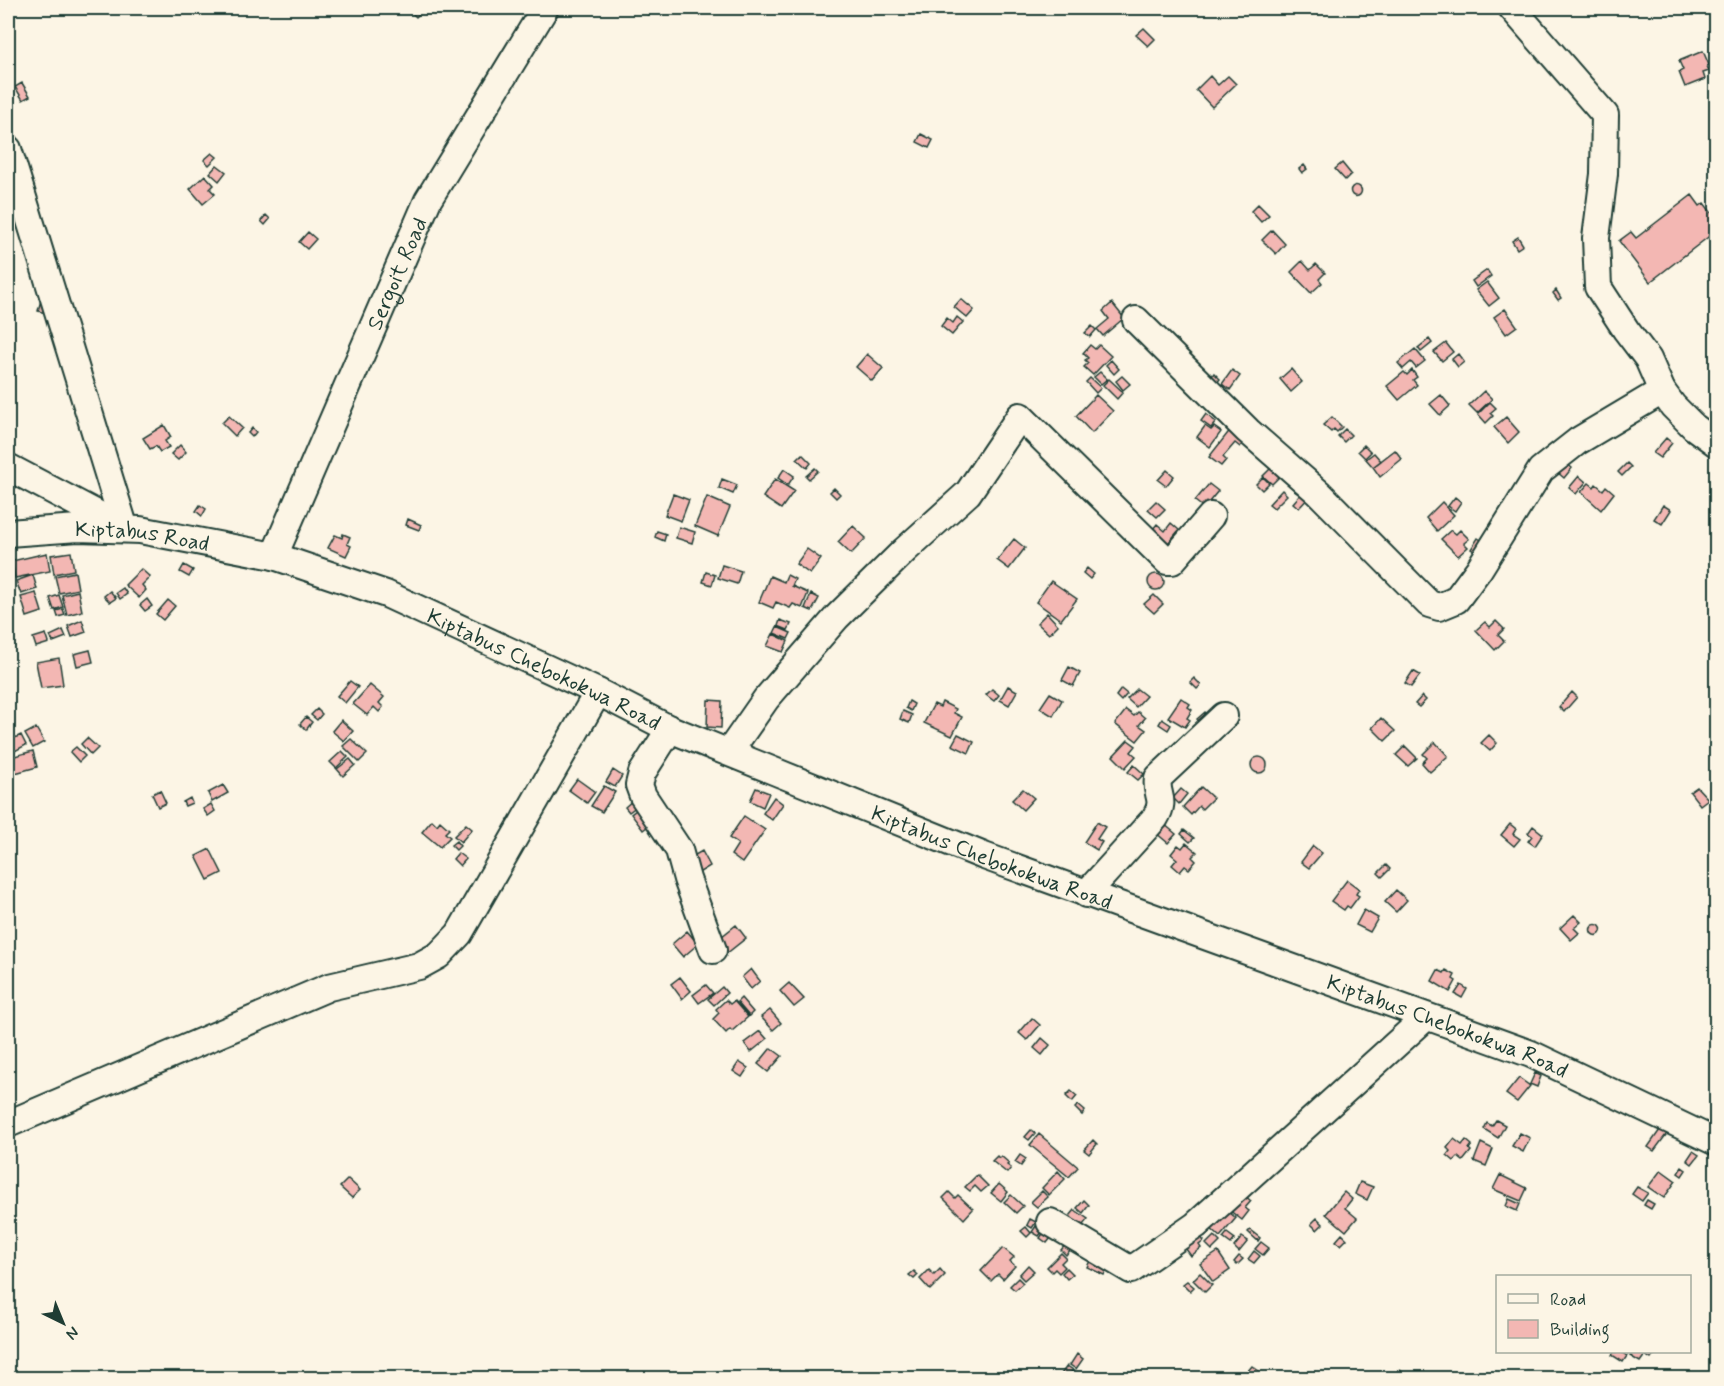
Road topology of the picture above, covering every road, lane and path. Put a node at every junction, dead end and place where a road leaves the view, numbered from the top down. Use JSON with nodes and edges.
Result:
{"nodes":[{"id":1,"x":545,"y":8,"type":"edge"},
{"id":2,"x":1512,"y":8,"type":"edge"},
{"id":3,"x":8,"y":149,"type":"edge"},
{"id":4,"x":1137,"y":320,"type":"dead end"},
{"id":5,"x":1662,"y":391,"type":"junction"},
{"id":6,"x":1716,"y":443,"type":"edge"},
{"id":7,"x":8,"y":467,"type":"edge"},
{"id":8,"x":1211,"y":516,"type":"dead end"},
{"id":9,"x":125,"y":529,"type":"junction"},
{"id":10,"x":8,"y":533,"type":"edge"},
{"id":11,"x":274,"y":556,"type":"junction"},
{"id":12,"x":598,"y":692,"type":"junction"},
{"id":13,"x":1224,"y":716,"type":"dead end"},
{"id":14,"x":670,"y":729,"type":"junction"},
{"id":15,"x":729,"y":752,"type":"junction"},
{"id":16,"x":1086,"y":894,"type":"junction"},
{"id":17,"x":713,"y":950,"type":"dead end"},
{"id":18,"x":1426,"y":1017,"type":"junction"},
{"id":19,"x":8,"y":1124,"type":"edge"},
{"id":20,"x":1716,"y":1142,"type":"edge"},
{"id":21,"x":1050,"y":1222,"type":"dead end"}],
"edges":[{"from":1,"to":11,"type":"street","name":"Sergoit Road"},
{"from":2,"to":5,"type":"street"},
{"from":3,"to":9,"type":"street"},
{"from":4,"to":5,"type":"street"},
{"from":5,"to":6,"type":"street"},
{"from":7,"to":9,"type":"street"},
{"from":8,"to":15,"type":"street"},
{"from":9,"to":10,"type":"street","name":"Kiptabus Road"},
{"from":9,"to":11,"type":"street","name":"Kiptabus Road"},
{"from":11,"to":12,"type":"street","name":"Kiptabus Chebokokwa Road"},
{"from":12,"to":14,"type":"street","name":"Kiptabus Chebokokwa Road"},
{"from":12,"to":19,"type":"street"},
{"from":13,"to":16,"type":"street"},
{"from":14,"to":15,"type":"street","name":"Kiptabus Chebokokwa Road"},
{"from":14,"to":17,"type":"street"},
{"from":15,"to":16,"type":"street","name":"Kiptabus Chebokokwa Road"},
{"from":16,"to":18,"type":"street","name":"Kiptabus Chebokokwa Road"},
{"from":18,"to":20,"type":"street","name":"Kiptabus Chebokokwa Road"},
{"from":18,"to":21,"type":"street"}]}
